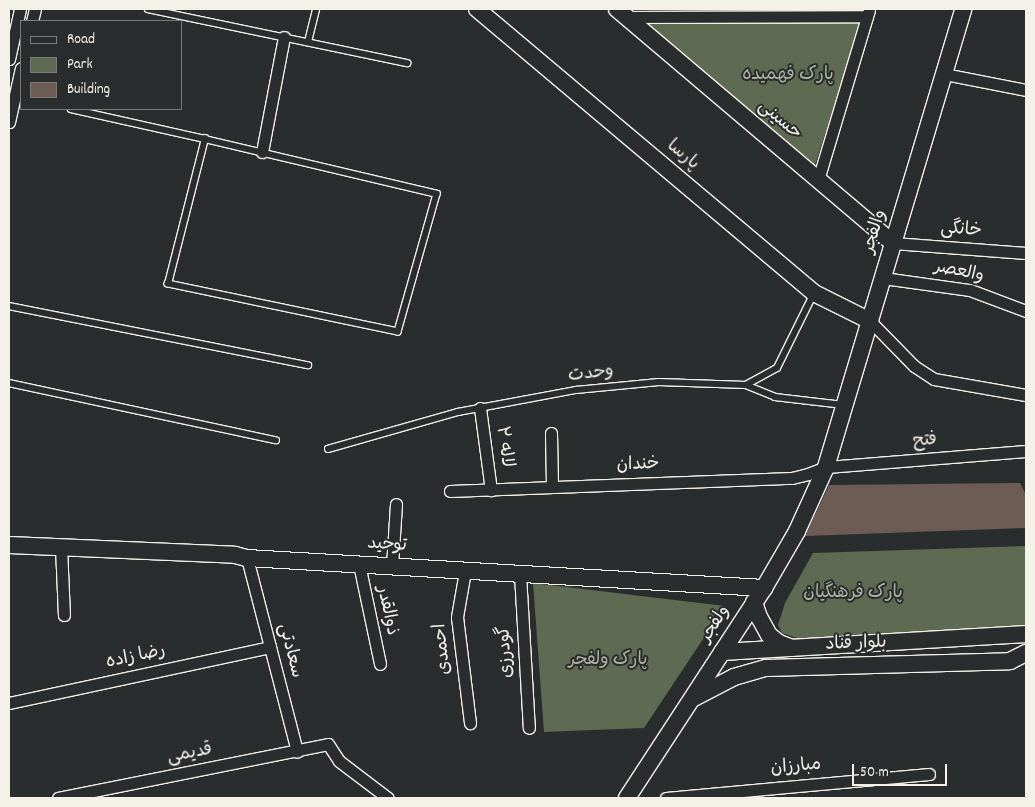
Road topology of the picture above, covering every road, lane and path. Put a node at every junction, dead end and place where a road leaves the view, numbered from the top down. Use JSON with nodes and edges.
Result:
{"nodes":[{"id":1,"x":20,"y":9,"type":"edge"},
{"id":2,"x":148,"y":9,"type":"edge"},
{"id":3,"x":316,"y":9,"type":"edge"},
{"id":4,"x":477,"y":9,"type":"edge"},
{"id":5,"x":963,"y":9,"type":"edge"},
{"id":6,"x":868,"y":12,"type":"edge"},
{"id":7,"x":621,"y":13,"type":"edge"},
{"id":8,"x":284,"y":37,"type":"junction"},
{"id":9,"x":308,"y":42,"type":"junction"},
{"id":10,"x":9,"y":59,"type":"edge"},
{"id":11,"x":407,"y":63,"type":"dead end"},
{"id":12,"x":20,"y":72,"type":"edge"},
{"id":13,"x":944,"y":74,"type":"junction"},
{"id":14,"x":1026,"y":90,"type":"edge"},
{"id":15,"x":75,"y":110,"type":"edge"},
{"id":16,"x":9,"y":122,"type":"edge"},
{"id":17,"x":205,"y":139,"type":"junction"},
{"id":18,"x":262,"y":152,"type":"junction"},
{"id":19,"x":818,"y":180,"type":"junction"},
{"id":20,"x":893,"y":244,"type":"junction"},
{"id":21,"x":1026,"y":253,"type":"edge"},
{"id":22,"x":883,"y":278,"type":"junction"},
{"id":23,"x":814,"y":293,"type":"junction"},
{"id":24,"x":9,"y":306,"type":"edge"},
{"id":25,"x":1026,"y":312,"type":"edge"},
{"id":26,"x":870,"y":321,"type":"junction"},
{"id":27,"x":308,"y":365,"type":"dead end"},
{"id":28,"x":9,"y":384,"type":"edge"},
{"id":29,"x":746,"y":385,"type":"junction"},
{"id":30,"x":1026,"y":395,"type":"edge"},
{"id":31,"x":845,"y":405,"type":"junction"},
{"id":32,"x":480,"y":408,"type":"junction"},
{"id":33,"x":551,"y":433,"type":"dead end"},
{"id":34,"x":276,"y":440,"type":"dead end"},
{"id":35,"x":328,"y":449,"type":"dead end"},
{"id":36,"x":1026,"y":452,"type":"edge"},
{"id":37,"x":826,"y":467,"type":"junction"},
{"id":38,"x":552,"y":487,"type":"junction"},
{"id":39,"x":491,"y":490,"type":"junction"},
{"id":40,"x":450,"y":491,"type":"dead end"},
{"id":41,"x":396,"y":504,"type":"dead end"},
{"id":42,"x":9,"y":545,"type":"edge"},
{"id":43,"x":61,"y":547,"type":"junction"},
{"id":44,"x":248,"y":558,"type":"junction"},
{"id":45,"x":359,"y":564,"type":"junction"},
{"id":46,"x":392,"y":566,"type":"junction"},
{"id":47,"x":465,"y":571,"type":"junction"},
{"id":48,"x":520,"y":574,"type":"junction"},
{"id":49,"x":764,"y":588,"type":"junction"},
{"id":50,"x":754,"y":602,"type":"junction"},
{"id":51,"x":64,"y":615,"type":"dead end"},
{"id":52,"x":1026,"y":634,"type":"edge"},
{"id":53,"x":270,"y":647,"type":"junction"},
{"id":54,"x":792,"y":648,"type":"junction"},
{"id":55,"x":722,"y":652,"type":"junction"},
{"id":56,"x":1026,"y":653,"type":"edge"},
{"id":57,"x":380,"y":664,"type":"dead end"},
{"id":58,"x":692,"y":699,"type":"junction"},
{"id":59,"x":9,"y":703,"type":"edge"},
{"id":60,"x":470,"y":724,"type":"dead end"},
{"id":61,"x":529,"y":728,"type":"dead end"},
{"id":62,"x":296,"y":752,"type":"junction"},
{"id":63,"x":929,"y":774,"type":"dead end"},
{"id":64,"x":58,"y":798,"type":"edge"},
{"id":65,"x":388,"y":798,"type":"edge"},
{"id":66,"x":627,"y":798,"type":"edge"},
{"id":67,"x":666,"y":798,"type":"edge"}],
"edges":[{"from":1,"to":10,"type":"street"},
{"from":2,"to":8,"type":"lane"},
{"from":3,"to":9,"type":"lane"},
{"from":4,"to":23,"type":"street","name":"پارسا"},
{"from":5,"to":13,"type":"street","name":"والفجر"},
{"from":6,"to":7,"type":"street"},
{"from":6,"to":19,"type":"street"},
{"from":7,"to":19,"type":"street","name":"حسینی"},
{"from":8,"to":9,"type":"lane"},
{"from":8,"to":18,"type":"street"},
{"from":9,"to":11,"type":"lane"},
{"from":12,"to":16,"type":"street"},
{"from":13,"to":14,"type":"street"},
{"from":13,"to":20,"type":"street","name":"والفجر"},
{"from":15,"to":17,"type":"lane"},
{"from":17,"to":18,"type":"lane"},
{"from":17,"to":18,"type":"lane"},
{"from":19,"to":20,"type":"street","name":"حسینی"},
{"from":20,"to":21,"type":"street","name":"خانگی"},
{"from":20,"to":22,"type":"street","name":"والفجر"},
{"from":22,"to":25,"type":"street","name":"والعصر"},
{"from":22,"to":26,"type":"street","name":"والفجر"},
{"from":23,"to":26,"type":"street","name":"پارسا"},
{"from":23,"to":29,"type":"lane"},
{"from":24,"to":27,"type":"lane"},
{"from":26,"to":30,"type":"street"},
{"from":26,"to":31,"type":"street","name":"والفجر"},
{"from":28,"to":34,"type":"lane"},
{"from":29,"to":31,"type":"lane"},
{"from":29,"to":32,"type":"lane","name":"وحدت"},
{"from":31,"to":37,"type":"street","name":"والفجر"},
{"from":32,"to":35,"type":"lane","name":"وحدت"},
{"from":32,"to":39,"type":"street","name":"لاله ۲"},
{"from":33,"to":38,"type":"street"},
{"from":36,"to":37,"type":"street","name":"فتح"},
{"from":37,"to":38,"type":"street","name":"خندان"},
{"from":37,"to":49,"type":"street","name":"ولفجر"},
{"from":38,"to":39,"type":"street","name":"خندان"},
{"from":39,"to":40,"type":"street","name":"خندان"},
{"from":41,"to":46,"type":"street"},
{"from":42,"to":43,"type":"street","name":"توحید"},
{"from":43,"to":44,"type":"street","name":"توحید"},
{"from":43,"to":51,"type":"street"},
{"from":44,"to":45,"type":"street","name":"توحید"},
{"from":44,"to":53,"type":"street","name":"سعادتی"},
{"from":45,"to":46,"type":"street","name":"توحید"},
{"from":45,"to":57,"type":"street","name":"ذوالقدر"},
{"from":46,"to":47,"type":"street","name":"توحید"},
{"from":47,"to":48,"type":"street","name":"توحید"},
{"from":47,"to":60,"type":"street","name":"احمدی"},
{"from":48,"to":49,"type":"street","name":"توحید"},
{"from":48,"to":61,"type":"street","name":"گودرزی"},
{"from":49,"to":50,"type":"street","name":"ولفجر"},
{"from":50,"to":54,"type":"street"},
{"from":50,"to":55,"type":"street","name":"ولفجر"},
{"from":52,"to":54,"type":"street","name":"بلوار قناد"},
{"from":53,"to":59,"type":"street","name":"رضا زاده"},
{"from":53,"to":62,"type":"street","name":"سعادتی"},
{"from":54,"to":55,"type":"street","name":"بلوار قناد"},
{"from":55,"to":58,"type":"street","name":"ولفجر"},
{"from":56,"to":58,"type":"street","name":"بلوار قناد"},
{"from":58,"to":66,"type":"street","name":"ولفجر"},
{"from":62,"to":64,"type":"street","name":"قدیمی"},
{"from":62,"to":65,"type":"street","name":"قدیمی"},
{"from":63,"to":67,"type":"street","name":"مبارزان"}]}
